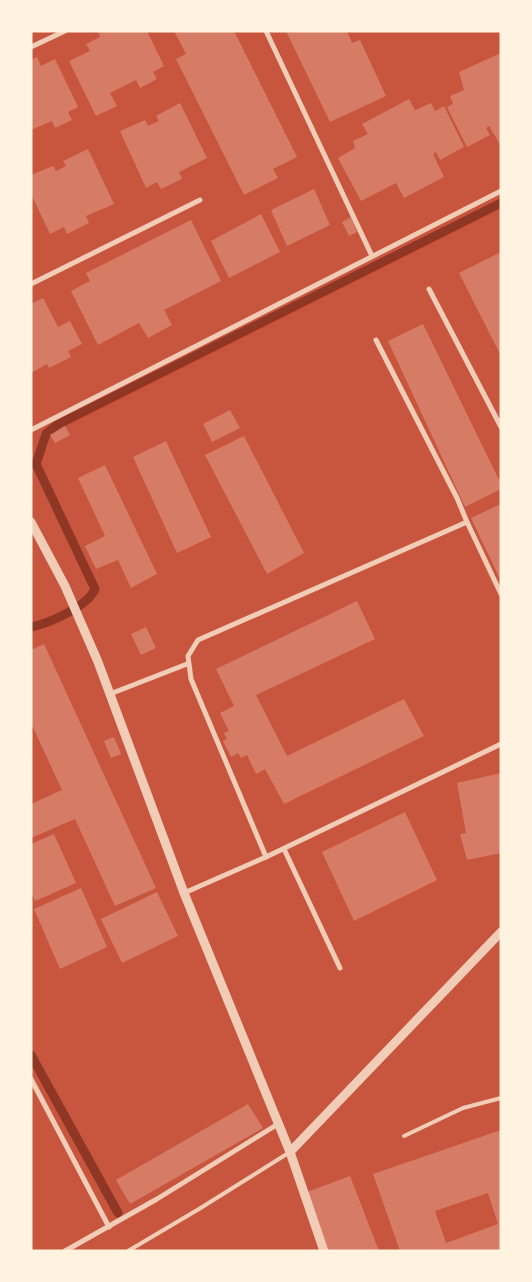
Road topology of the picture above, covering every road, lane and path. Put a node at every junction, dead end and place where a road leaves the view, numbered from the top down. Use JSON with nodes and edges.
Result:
{"nodes":[{"id":1,"x":64,"y":31,"type":"edge"},
{"id":2,"x":266,"y":31,"type":"edge"},
{"id":3,"x":31,"y":47,"type":"edge"},
{"id":4,"x":501,"y":191,"type":"edge"},
{"id":5,"x":200,"y":200,"type":"dead end"},
{"id":6,"x":372,"y":256,"type":"junction"},
{"id":7,"x":31,"y":284,"type":"edge"},
{"id":8,"x":428,"y":289,"type":"dead end"},
{"id":9,"x":376,"y":340,"type":"dead end"},
{"id":10,"x":501,"y":427,"type":"edge"},
{"id":11,"x":31,"y":430,"type":"edge"},
{"id":12,"x":31,"y":522,"type":"edge"},
{"id":13,"x":467,"y":522,"type":"junction"},
{"id":14,"x":501,"y":594,"type":"edge"},
{"id":15,"x":187,"y":664,"type":"junction"},
{"id":16,"x":110,"y":694,"type":"junction"},
{"id":17,"x":501,"y":744,"type":"edge"},
{"id":18,"x":284,"y":849,"type":"junction"},
{"id":19,"x":266,"y":857,"type":"junction"},
{"id":20,"x":184,"y":893,"type":"junction"},
{"id":21,"x":501,"y":932,"type":"edge"},
{"id":22,"x":340,"y":968,"type":"dead end"},
{"id":23,"x":31,"y":1079,"type":"edge"},
{"id":24,"x":501,"y":1098,"type":"edge"},
{"id":25,"x":278,"y":1124,"type":"junction"},
{"id":26,"x":404,"y":1136,"type":"dead end"},
{"id":27,"x":290,"y":1152,"type":"junction"},
{"id":28,"x":108,"y":1227,"type":"junction"},
{"id":29,"x":65,"y":1251,"type":"edge"},
{"id":30,"x":128,"y":1251,"type":"edge"},
{"id":31,"x":324,"y":1251,"type":"edge"}],
"edges":[{"from":1,"to":3,"type":"street"},
{"from":2,"to":6,"type":"street"},
{"from":4,"to":6,"type":"street"},
{"from":5,"to":7,"type":"street"},
{"from":6,"to":11,"type":"street"},
{"from":8,"to":10,"type":"street"},
{"from":9,"to":13,"type":"street"},
{"from":12,"to":16,"type":"street"},
{"from":13,"to":14,"type":"street"},
{"from":13,"to":15,"type":"street"},
{"from":15,"to":16,"type":"street"},
{"from":15,"to":19,"type":"street"},
{"from":16,"to":20,"type":"street"},
{"from":17,"to":18,"type":"street"},
{"from":18,"to":19,"type":"street"},
{"from":18,"to":22,"type":"street"},
{"from":19,"to":20,"type":"street"},
{"from":20,"to":25,"type":"street"},
{"from":21,"to":27,"type":"street"},
{"from":23,"to":28,"type":"street"},
{"from":24,"to":26,"type":"lane"},
{"from":25,"to":27,"type":"street"},
{"from":25,"to":28,"type":"street"},
{"from":27,"to":30,"type":"lane"},
{"from":27,"to":31,"type":"street"},
{"from":28,"to":29,"type":"street"}]}
